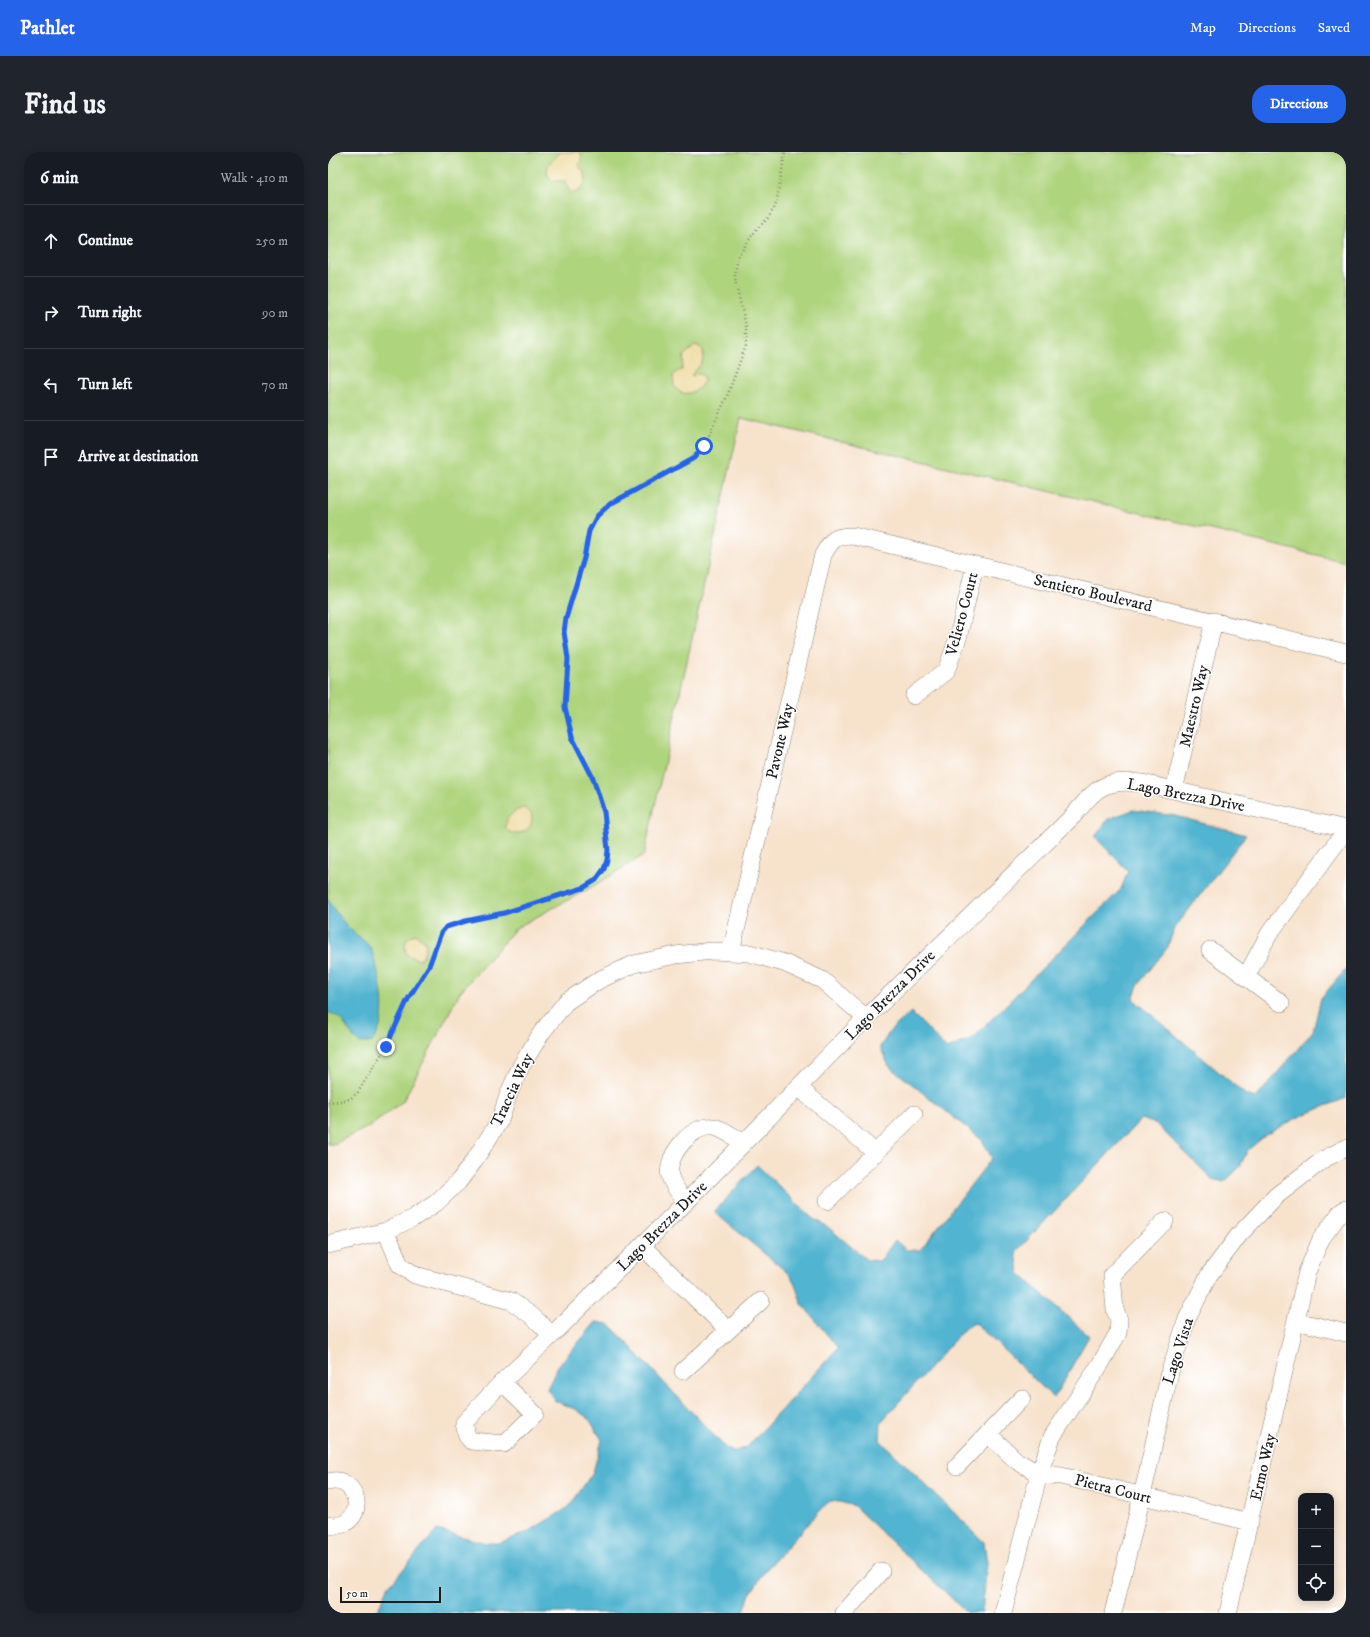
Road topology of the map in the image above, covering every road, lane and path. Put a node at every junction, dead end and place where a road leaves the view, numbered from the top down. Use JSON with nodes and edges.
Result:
{"nodes":[{"id":1,"x":785,"y":152,"type":"edge"},
{"id":2,"x":840,"y":536,"type":"joint"},
{"id":3,"x":975,"y":565,"type":"junction"},
{"id":4,"x":1214,"y":621,"type":"junction"},
{"id":5,"x":1346,"y":652,"type":"edge"},
{"id":6,"x":914,"y":696,"type":"dead end"},
{"id":7,"x":1174,"y":790,"type":"junction"},
{"id":8,"x":1346,"y":830,"type":"edge"},
{"id":9,"x":1210,"y":950,"type":"dead end"},
{"id":10,"x":731,"y":952,"type":"junction"},
{"id":11,"x":1246,"y":977,"type":"junction"},
{"id":12,"x":1281,"y":1003,"type":"dead end"},
{"id":13,"x":866,"y":1018,"type":"junction"},
{"id":14,"x":798,"y":1086,"type":"junction"},
{"id":15,"x":328,"y":1102,"type":"edge"},
{"id":16,"x":914,"y":1114,"type":"dead end"},
{"id":17,"x":744,"y":1143,"type":"junction"},
{"id":18,"x":1346,"y":1148,"type":"edge"},
{"id":19,"x":876,"y":1152,"type":"junction"},
{"id":20,"x":827,"y":1201,"type":"dead end"},
{"id":21,"x":686,"y":1202,"type":"junction"},
{"id":22,"x":1346,"y":1209,"type":"edge"},
{"id":23,"x":1164,"y":1221,"type":"dead end"},
{"id":24,"x":386,"y":1231,"type":"junction"},
{"id":25,"x":328,"y":1245,"type":"edge"},
{"id":26,"x":642,"y":1246,"type":"junction"},
{"id":27,"x":761,"y":1301,"type":"dead end"},
{"id":28,"x":1296,"y":1321,"type":"junction"},
{"id":29,"x":728,"y":1330,"type":"junction"},
{"id":30,"x":1346,"y":1333,"type":"edge"},
{"id":31,"x":552,"y":1335,"type":"junction"},
{"id":32,"x":683,"y":1371,"type":"dead end"},
{"id":33,"x":502,"y":1382,"type":"dead end"},
{"id":34,"x":1022,"y":1398,"type":"dead end"},
{"id":35,"x":988,"y":1434,"type":"junction"},
{"id":36,"x":957,"y":1466,"type":"dead end"},
{"id":37,"x":1039,"y":1474,"type":"junction"},
{"id":38,"x":328,"y":1482,"type":"edge"},
{"id":39,"x":1142,"y":1496,"type":"junction"},
{"id":40,"x":1250,"y":1522,"type":"junction"},
{"id":41,"x":328,"y":1525,"type":"edge"},
{"id":42,"x":881,"y":1571,"type":"dead end"},
{"id":43,"x":844,"y":1613,"type":"edge"},
{"id":44,"x":1003,"y":1613,"type":"edge"},
{"id":45,"x":1113,"y":1613,"type":"edge"},
{"id":46,"x":1228,"y":1613,"type":"edge"}],
"edges":[{"from":1,"to":15,"type":"path"},
{"from":2,"to":3,"type":"street","name":"Sentiero Boulevard"},
{"from":2,"to":10,"type":"street","name":"Pavone Way"},
{"from":3,"to":4,"type":"street","name":"Sentiero Boulevard"},
{"from":3,"to":6,"type":"street","name":"Veliero Court"},
{"from":4,"to":5,"type":"street","name":"Sentiero Boulevard"},
{"from":4,"to":7,"type":"street","name":"Maestro Way"},
{"from":7,"to":8,"type":"street","name":"Lago Brezza Drive"},
{"from":7,"to":13,"type":"street","name":"Lago Brezza Drive"},
{"from":8,"to":11,"type":"street"},
{"from":9,"to":11,"type":"street"},
{"from":10,"to":13,"type":"street","name":"Traccia Way"},
{"from":10,"to":24,"type":"street","name":"Traccia Way"},
{"from":11,"to":12,"type":"street"},
{"from":13,"to":14,"type":"street","name":"Lago Brezza Drive"},
{"from":14,"to":17,"type":"street","name":"Lago Brezza Drive"},
{"from":14,"to":19,"type":"street"},
{"from":16,"to":19,"type":"street"},
{"from":17,"to":21,"type":"street","name":"Lago Brezza Drive"},
{"from":17,"to":21,"type":"street"},
{"from":18,"to":39,"type":"street","name":"Lago Vista"},
{"from":19,"to":20,"type":"street"},
{"from":21,"to":26,"type":"street","name":"Lago Brezza Drive"},
{"from":22,"to":28,"type":"street","name":"Ermo Way"},
{"from":23,"to":37,"type":"street"},
{"from":24,"to":25,"type":"street","name":"Traccia Way"},
{"from":24,"to":31,"type":"street"},
{"from":26,"to":29,"type":"street"},
{"from":26,"to":31,"type":"street","name":"Lago Brezza Drive"},
{"from":27,"to":29,"type":"street"},
{"from":28,"to":30,"type":"street"},
{"from":28,"to":40,"type":"street","name":"Ermo Way"},
{"from":29,"to":32,"type":"street"},
{"from":31,"to":33,"type":"street","name":"Lago Brezza Drive"},
{"from":34,"to":35,"type":"street"},
{"from":35,"to":36,"type":"street"},
{"from":35,"to":37,"type":"street","name":"Pietra Court"},
{"from":37,"to":39,"type":"street","name":"Pietra Court"},
{"from":37,"to":44,"type":"street"},
{"from":38,"to":41,"type":"street"},
{"from":39,"to":40,"type":"street","name":"Pietra Court"},
{"from":39,"to":45,"type":"street","name":"Lago Vista"},
{"from":40,"to":46,"type":"street","name":"Ermo Way"},
{"from":42,"to":43,"type":"street"}]}
